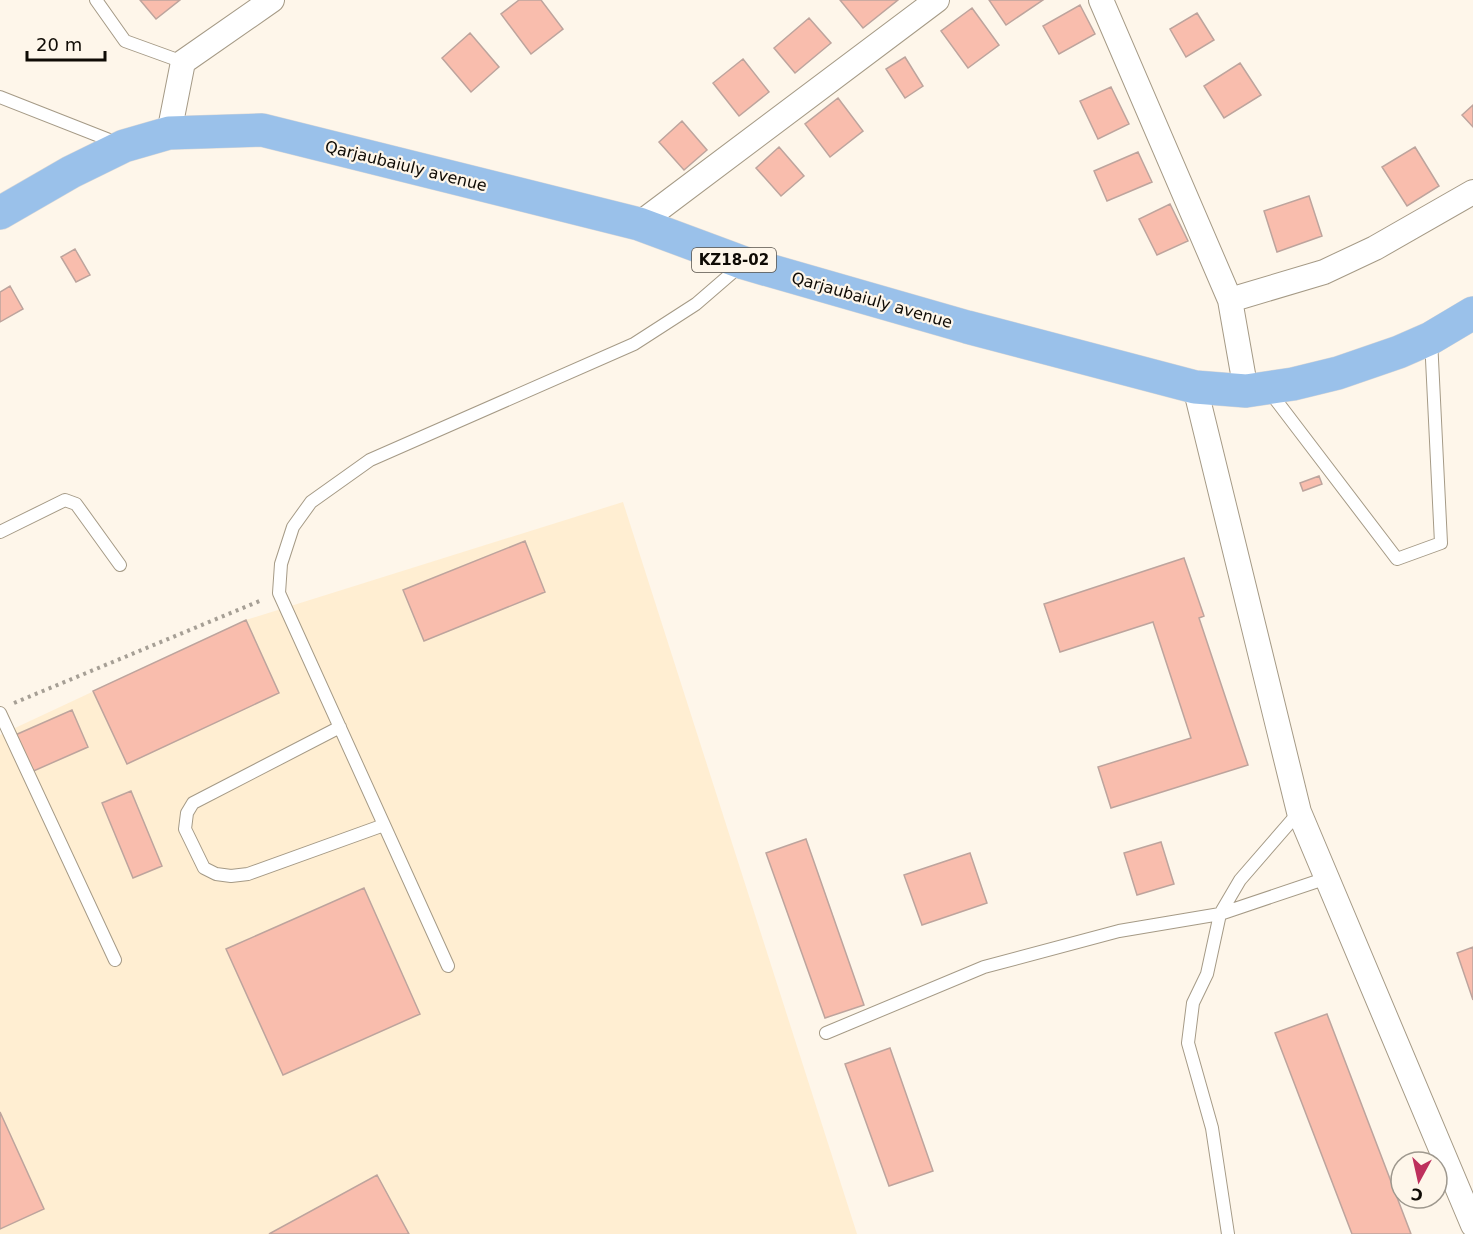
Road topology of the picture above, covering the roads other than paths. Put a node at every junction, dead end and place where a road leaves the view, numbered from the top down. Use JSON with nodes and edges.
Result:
{"nodes":[{"id":1,"x":96,"y":0,"type":"edge"},
{"id":2,"x":272,"y":0,"type":"edge"},
{"id":3,"x":937,"y":0,"type":"edge"},
{"id":4,"x":1101,"y":0,"type":"edge"},
{"id":5,"x":183,"y":62,"type":"junction"},
{"id":6,"x":0,"y":97,"type":"edge"},
{"id":7,"x":169,"y":132,"type":"junction"},
{"id":8,"x":124,"y":146,"type":"junction"},
{"id":9,"x":1473,"y":192,"type":"edge"},
{"id":10,"x":0,"y":213,"type":"edge"},
{"id":11,"x":639,"y":224,"type":"junction"},
{"id":12,"x":744,"y":264,"type":"junction"},
{"id":13,"x":1230,"y":300,"type":"junction"},
{"id":14,"x":1473,"y":313,"type":"edge"},
{"id":15,"x":1431,"y":338,"type":"junction"},
{"id":16,"x":1195,"y":387,"type":"junction"},
{"id":17,"x":1257,"y":390,"type":"junction"},
{"id":18,"x":0,"y":532,"type":"edge"},
{"id":19,"x":120,"y":565,"type":"dead end"},
{"id":20,"x":0,"y":713,"type":"edge"},
{"id":21,"x":340,"y":727,"type":"junction"},
{"id":22,"x":1299,"y":812,"type":"junction"},
{"id":23,"x":384,"y":825,"type":"junction"},
{"id":24,"x":1327,"y":878,"type":"junction"},
{"id":25,"x":1220,"y":914,"type":"junction"},
{"id":26,"x":115,"y":960,"type":"dead end"},
{"id":27,"x":448,"y":966,"type":"dead end"},
{"id":28,"x":826,"y":1033,"type":"dead end"},
{"id":29,"x":1472,"y":1220,"type":"edge"},
{"id":30,"x":1228,"y":1234,"type":"edge"}],
"edges":[{"from":1,"to":5,"type":"lane"},
{"from":2,"to":5,"type":"street"},
{"from":3,"to":11,"type":"street"},
{"from":4,"to":13,"type":"street"},
{"from":5,"to":7,"type":"street"},
{"from":6,"to":8,"type":"lane"},
{"from":7,"to":8,"type":"highway","name":"Qarjaubaiuly avenue","number":"KZ18-02"},
{"from":7,"to":11,"type":"highway","name":"Qarjaubaiuly avenue","number":"KZ18-02"},
{"from":8,"to":10,"type":"highway","name":"Qarjaubaiuly avenue","number":"KZ18-02"},
{"from":9,"to":13,"type":"street"},
{"from":11,"to":12,"type":"highway","name":"Qarjaubaiuly avenue","number":"KZ18-02"},
{"from":12,"to":16,"type":"highway","name":"Qarjaubaiuly avenue","number":"KZ18-02"},
{"from":12,"to":21,"type":"lane"},
{"from":13,"to":17,"type":"street"},
{"from":14,"to":15,"type":"highway","name":"Qarjaubaiuly avenue","number":"KZ18-02"},
{"from":15,"to":17,"type":"highway","name":"Qarjaubaiuly avenue","number":"KZ18-02"},
{"from":15,"to":17,"type":"lane"},
{"from":16,"to":17,"type":"highway","name":"Qarjaubaiuly avenue","number":"KZ18-02"},
{"from":16,"to":22,"type":"street"},
{"from":18,"to":19,"type":"lane"},
{"from":20,"to":26,"type":"lane"},
{"from":21,"to":23,"type":"lane"},
{"from":21,"to":23,"type":"lane"},
{"from":22,"to":24,"type":"street"},
{"from":22,"to":25,"type":"lane"},
{"from":23,"to":27,"type":"lane"},
{"from":24,"to":25,"type":"lane"},
{"from":24,"to":29,"type":"street"},
{"from":25,"to":28,"type":"lane"},
{"from":25,"to":30,"type":"lane"}]}
